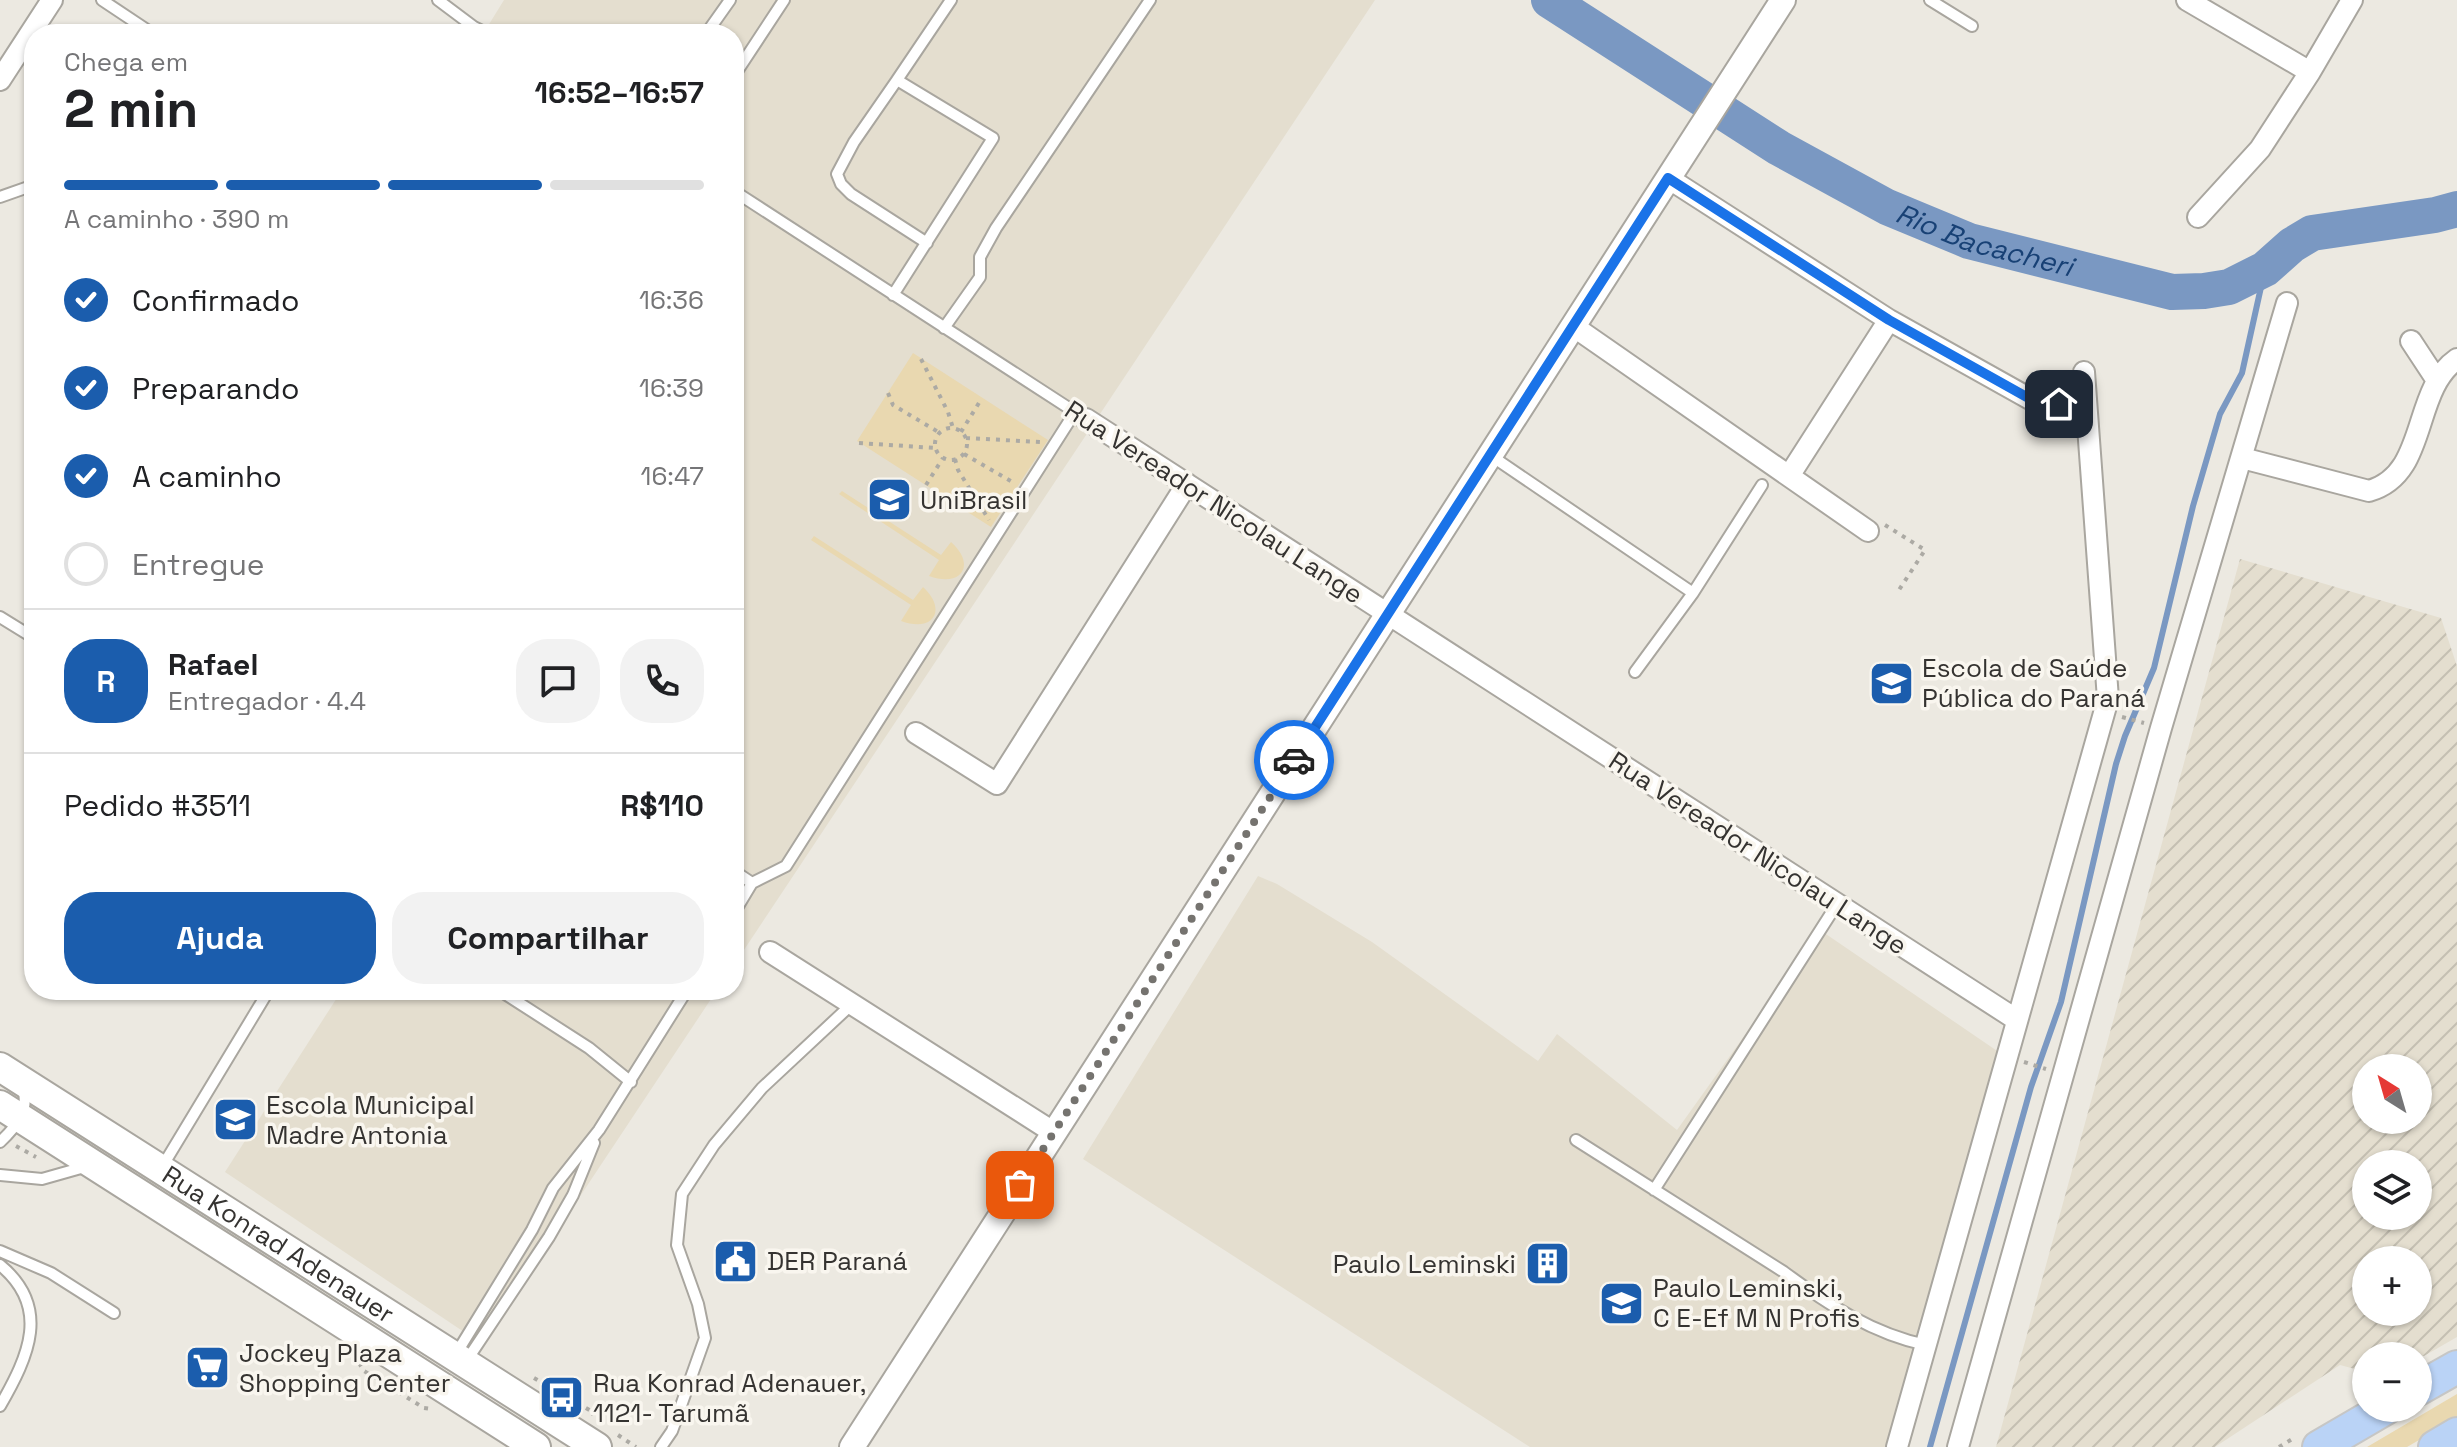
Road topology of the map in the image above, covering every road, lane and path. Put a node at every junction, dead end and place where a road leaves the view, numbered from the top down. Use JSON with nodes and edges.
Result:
{"nodes":[{"id":1,"x":52,"y":0,"type":"edge"},
{"id":2,"x":102,"y":0,"type":"edge"},
{"id":3,"x":438,"y":0,"type":"edge"},
{"id":4,"x":730,"y":0,"type":"edge"},
{"id":5,"x":784,"y":0,"type":"edge"},
{"id":6,"x":951,"y":0,"type":"edge"},
{"id":7,"x":1150,"y":0,"type":"edge"},
{"id":8,"x":1783,"y":0,"type":"edge"},
{"id":9,"x":1930,"y":0,"type":"edge"},
{"id":10,"x":2187,"y":0,"type":"edge"},
{"id":11,"x":2352,"y":0,"type":"edge"},
{"id":12,"x":40,"y":24,"type":"edge"},
{"id":13,"x":138,"y":24,"type":"edge"},
{"id":14,"x":470,"y":24,"type":"edge"},
{"id":15,"x":713,"y":24,"type":"edge"},
{"id":16,"x":1972,"y":26,"type":"dead end"},
{"id":17,"x":24,"y":53,"type":"edge"},
{"id":18,"x":744,"y":61,"type":"edge"},
{"id":19,"x":2310,"y":72,"type":"junction"},
{"id":20,"x":0,"y":80,"type":"edge"},
{"id":21,"x":897,"y":80,"type":"junction"},
{"id":22,"x":1668,"y":178,"type":"junction"},
{"id":23,"x":24,"y":189,"type":"edge"},
{"id":24,"x":0,"y":197,"type":"edge"},
{"id":25,"x":744,"y":198,"type":"edge"},
{"id":26,"x":2198,"y":217,"type":"dead end"},
{"id":27,"x":927,"y":243,"type":"junction"},
{"id":28,"x":893,"y":295,"type":"junction"},
{"id":29,"x":2287,"y":303,"type":"dead end"},
{"id":30,"x":1889,"y":320,"type":"junction"},
{"id":31,"x":1573,"y":326,"type":"junction"},
{"id":32,"x":944,"y":328,"type":"junction"},
{"id":33,"x":2411,"y":341,"type":"dead end"},
{"id":34,"x":921,"y":359,"type":"dead end"},
{"id":35,"x":2457,"y":359,"type":"edge"},
{"id":36,"x":2084,"y":372,"type":"dead end"},
{"id":37,"x":2436,"y":379,"type":"junction"},
{"id":38,"x":888,"y":393,"type":"dead end"},
{"id":39,"x":982,"y":398,"type":"dead end"},
{"id":40,"x":2086,"y":407,"type":"junction"},
{"id":41,"x":1080,"y":416,"type":"junction"},
{"id":42,"x":953,"y":428,"type":"junction"},
{"id":43,"x":961,"y":432,"type":"junction"},
{"id":44,"x":940,"y":433,"type":"junction"},
{"id":45,"x":966,"y":438,"type":"junction"},
{"id":46,"x":1046,"y":442,"type":"dead end"},
{"id":47,"x":859,"y":443,"type":"dead end"},
{"id":48,"x":936,"y":448,"type":"junction"},
{"id":49,"x":964,"y":454,"type":"junction"},
{"id":50,"x":1490,"y":455,"type":"junction"},
{"id":51,"x":943,"y":458,"type":"junction"},
{"id":52,"x":2242,"y":458,"type":"junction"},
{"id":53,"x":955,"y":459,"type":"junction"},
{"id":54,"x":1789,"y":476,"type":"junction"},
{"id":55,"x":1187,"y":484,"type":"junction"},
{"id":56,"x":926,"y":485,"type":"dead end"},
{"id":57,"x":1762,"y":485,"type":"dead end"},
{"id":58,"x":1018,"y":486,"type":"dead end"},
{"id":59,"x":992,"y":525,"type":"dead end"},
{"id":60,"x":1876,"y":528,"type":"joint"},
{"id":61,"x":1693,"y":593,"type":"junction"},
{"id":62,"x":1897,"y":593,"type":"dead end"},
{"id":63,"x":1388,"y":614,"type":"junction"},
{"id":64,"x":0,"y":617,"type":"edge"},
{"id":65,"x":24,"y":632,"type":"edge"},
{"id":66,"x":1635,"y":672,"type":"dead end"},
{"id":67,"x":2104,"y":712,"type":"junction"},
{"id":68,"x":2161,"y":728,"type":"junction"},
{"id":69,"x":916,"y":733,"type":"dead end"},
{"id":70,"x":744,"y":878,"type":"edge"},
{"id":71,"x":752,"y":883,"type":"junction"},
{"id":72,"x":744,"y":896,"type":"edge"},
{"id":73,"x":1837,"y":904,"type":"junction"},
{"id":74,"x":770,"y":952,"type":"dead end"},
{"id":75,"x":263,"y":1000,"type":"edge"},
{"id":76,"x":515,"y":1000,"type":"edge"},
{"id":77,"x":681,"y":1000,"type":"edge"},
{"id":78,"x":852,"y":1004,"type":"junction"},
{"id":79,"x":2017,"y":1020,"type":"junction"},
{"id":80,"x":2006,"y":1057,"type":"junction"},
{"id":81,"x":2053,"y":1070,"type":"dead end"},
{"id":82,"x":8,"y":1072,"type":"edge"},
{"id":83,"x":631,"y":1082,"type":"junction"},
{"id":84,"x":10,"y":1111,"type":"edge"},
{"id":85,"x":599,"y":1130,"type":"junction"},
{"id":86,"x":1053,"y":1132,"type":"junction"},
{"id":87,"x":1576,"y":1140,"type":"dead end"},
{"id":88,"x":0,"y":1142,"type":"edge"},
{"id":89,"x":93,"y":1164,"type":"junction"},
{"id":90,"x":161,"y":1168,"type":"junction"},
{"id":91,"x":0,"y":1175,"type":"edge"},
{"id":92,"x":1654,"y":1190,"type":"junction"},
{"id":93,"x":0,"y":1251,"type":"edge"},
{"id":94,"x":0,"y":1265,"type":"edge"},
{"id":95,"x":114,"y":1313,"type":"dead end"},
{"id":96,"x":1926,"y":1345,"type":"junction"},
{"id":97,"x":460,"y":1359,"type":"junction"},
{"id":98,"x":2457,"y":1367,"type":"edge"},
{"id":99,"x":2432,"y":1381,"type":"edge"},
{"id":100,"x":0,"y":1406,"type":"edge"},
{"id":101,"x":2362,"y":1422,"type":"edge"},
{"id":102,"x":2457,"y":1434,"type":"edge"},
{"id":103,"x":529,"y":1445,"type":"edge"},
{"id":104,"x":597,"y":1447,"type":"edge"},
{"id":105,"x":661,"y":1447,"type":"edge"},
{"id":106,"x":852,"y":1447,"type":"edge"},
{"id":107,"x":1897,"y":1447,"type":"edge"},
{"id":108,"x":1958,"y":1447,"type":"edge"},
{"id":109,"x":2319,"y":1447,"type":"edge"},
{"id":110,"x":2435,"y":1447,"type":"edge"}],
"edges":[{"from":1,"to":12,"type":"street"},
{"from":2,"to":13,"type":"lane"},
{"from":3,"to":14,"type":"lane"},
{"from":4,"to":15,"type":"lane"},
{"from":5,"to":18,"type":"lane"},
{"from":6,"to":21,"type":"lane"},
{"from":7,"to":32,"type":"lane"},
{"from":8,"to":22,"type":"street"},
{"from":9,"to":16,"type":"lane"},
{"from":10,"to":19,"type":"street"},
{"from":11,"to":19,"type":"street"},
{"from":17,"to":20,"type":"street"},
{"from":19,"to":26,"type":"street"},
{"from":21,"to":27,"type":"lane"},
{"from":21,"to":27,"type":"lane"},
{"from":22,"to":30,"type":"street"},
{"from":22,"to":31,"type":"street"},
{"from":23,"to":24,"type":"lane"},
{"from":25,"to":28,"type":"lane","name":"Rua Vereador Nicolau Lange"},
{"from":27,"to":28,"type":"lane"},
{"from":28,"to":32,"type":"lane","name":"Rua Vereador Nicolau Lange"},
{"from":29,"to":52,"type":"street"},
{"from":30,"to":40,"type":"street"},
{"from":30,"to":54,"type":"street"},
{"from":31,"to":50,"type":"street"},
{"from":31,"to":54,"type":"street"},
{"from":32,"to":41,"type":"lane","name":"Rua Vereador Nicolau Lange"},
{"from":33,"to":37,"type":"street"},
{"from":34,"to":42,"type":"path"},
{"from":35,"to":37,"type":"street"},
{"from":36,"to":40,"type":"street"},
{"from":37,"to":52,"type":"street"},
{"from":38,"to":44,"type":"path"},
{"from":39,"to":43,"type":"path"},
{"from":40,"to":67,"type":"street"},
{"from":41,"to":55,"type":"street","name":"Rua Vereador Nicolau Lange"},
{"from":41,"to":71,"type":"lane"},
{"from":42,"to":43,"type":"path"},
{"from":42,"to":44,"type":"path"},
{"from":43,"to":45,"type":"path"},
{"from":44,"to":48,"type":"path"},
{"from":45,"to":46,"type":"path"},
{"from":45,"to":49,"type":"path"},
{"from":47,"to":48,"type":"path"},
{"from":48,"to":51,"type":"path"},
{"from":49,"to":53,"type":"path"},
{"from":49,"to":58,"type":"path"},
{"from":50,"to":61,"type":"lane"},
{"from":50,"to":63,"type":"street"},
{"from":51,"to":53,"type":"path"},
{"from":51,"to":56,"type":"path"},
{"from":52,"to":68,"type":"street"},
{"from":53,"to":59,"type":"path"},
{"from":54,"to":60,"type":"street"},
{"from":55,"to":63,"type":"street","name":"Rua Vereador Nicolau Lange"},
{"from":55,"to":69,"type":"street"},
{"from":57,"to":61,"type":"lane"},
{"from":60,"to":62,"type":"path"},
{"from":61,"to":66,"type":"lane"},
{"from":63,"to":73,"type":"street","name":"Rua Vereador Nicolau Lange"},
{"from":63,"to":86,"type":"street"},
{"from":64,"to":65,"type":"lane"},
{"from":67,"to":68,"type":"path"},
{"from":67,"to":79,"type":"street"},
{"from":68,"to":108,"type":"street"},
{"from":70,"to":71,"type":"lane"},
{"from":71,"to":72,"type":"lane"},
{"from":73,"to":79,"type":"street","name":"Rua Vereador Nicolau Lange"},
{"from":73,"to":92,"type":"lane"},
{"from":74,"to":78,"type":"street"},
{"from":75,"to":90,"type":"lane"},
{"from":76,"to":83,"type":"lane"},
{"from":77,"to":83,"type":"lane"},
{"from":78,"to":86,"type":"street"},
{"from":78,"to":105,"type":"lane"},
{"from":79,"to":80,"type":"street"},
{"from":80,"to":81,"type":"path"},
{"from":80,"to":96,"type":"street"},
{"from":82,"to":84,"type":"lane"},
{"from":82,"to":90,"type":"main road","name":"Rua Konrad Adenauer"},
{"from":83,"to":85,"type":"lane"},
{"from":84,"to":88,"type":"lane"},
{"from":84,"to":89,"type":"main road","name":"Rua Konrad Adenauer"},
{"from":85,"to":97,"type":"lane"},
{"from":85,"to":97,"type":"lane"},
{"from":86,"to":106,"type":"street"},
{"from":87,"to":92,"type":"lane"},
{"from":89,"to":91,"type":"lane"},
{"from":89,"to":103,"type":"main road","name":"Rua Konrad Adenauer"},
{"from":90,"to":97,"type":"main road","name":"Rua Konrad Adenauer"},
{"from":92,"to":96,"type":"lane"},
{"from":93,"to":95,"type":"lane"},
{"from":94,"to":100,"type":"lane"},
{"from":96,"to":107,"type":"street"},
{"from":97,"to":104,"type":"main road","name":"Rua Konrad Adenauer"},
{"from":98,"to":99,"type":"highway"},
{"from":101,"to":109,"type":"highway"},
{"from":102,"to":110,"type":"highway"}]}
